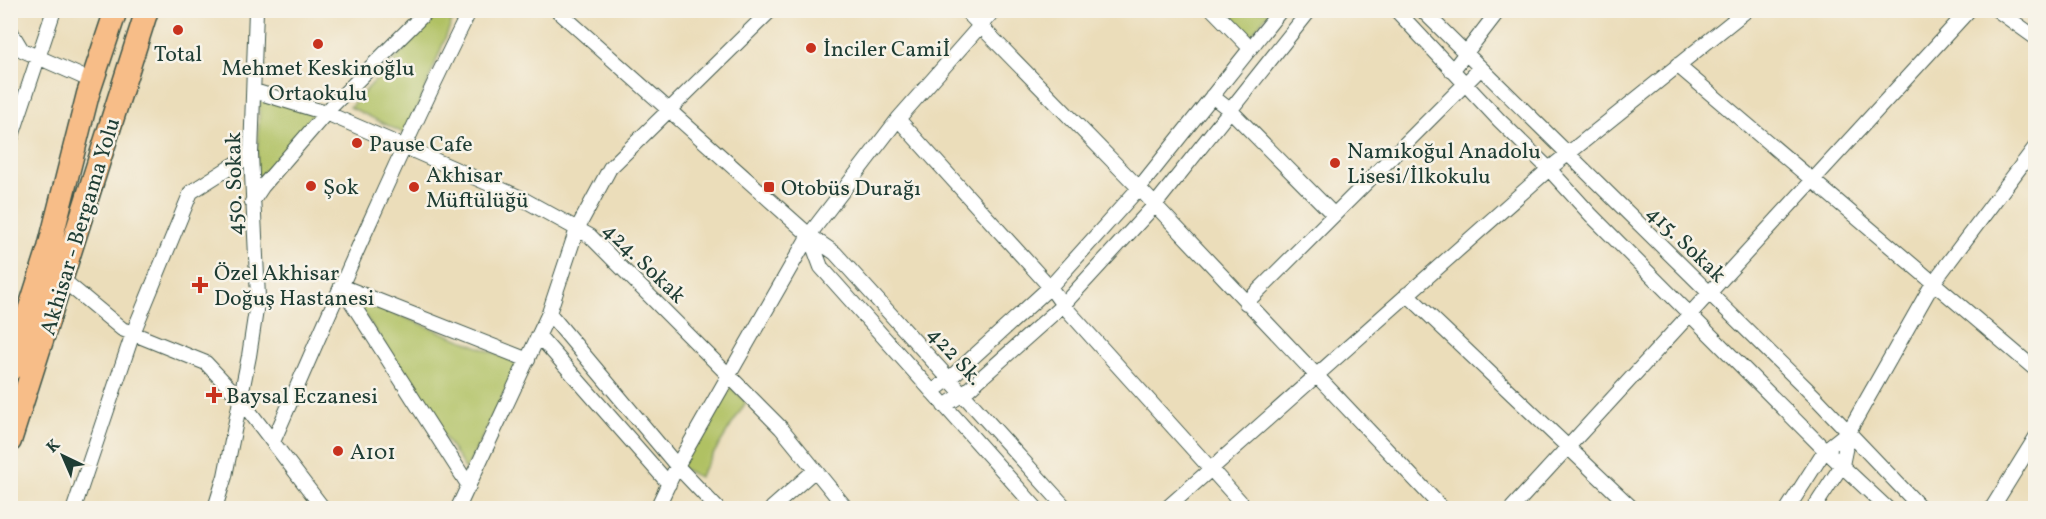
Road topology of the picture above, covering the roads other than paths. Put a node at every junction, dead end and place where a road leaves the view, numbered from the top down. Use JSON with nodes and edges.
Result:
{"nodes":[{"id":1,"x":54,"y":10,"type":"edge"},
{"id":2,"x":116,"y":10,"type":"edge"},
{"id":3,"x":147,"y":10,"type":"edge"},
{"id":4,"x":256,"y":10,"type":"edge"},
{"id":5,"x":428,"y":10,"type":"edge"},
{"id":6,"x":470,"y":10,"type":"edge"},
{"id":7,"x":557,"y":10,"type":"edge"},
{"id":8,"x":771,"y":10,"type":"edge"},
{"id":9,"x":965,"y":10,"type":"edge"},
{"id":10,"x":994,"y":10,"type":"edge"},
{"id":11,"x":1213,"y":10,"type":"edge"},
{"id":12,"x":1281,"y":10,"type":"edge"},
{"id":13,"x":1310,"y":10,"type":"edge"},
{"id":14,"x":1396,"y":10,"type":"edge"},
{"id":15,"x":1422,"y":10,"type":"edge"},
{"id":16,"x":1499,"y":10,"type":"edge"},
{"id":17,"x":1747,"y":10,"type":"edge"},
{"id":18,"x":1969,"y":10,"type":"edge"},
{"id":19,"x":1997,"y":10,"type":"edge"},
{"id":20,"x":979,"y":26,"type":"junction"},
{"id":21,"x":10,"y":30,"type":"edge"},
{"id":22,"x":2036,"y":38,"type":"edge"},
{"id":23,"x":1250,"y":48,"type":"junction"},
{"id":24,"x":1466,"y":53,"type":"junction"},
{"id":25,"x":39,"y":58,"type":"junction"},
{"id":26,"x":1677,"y":65,"type":"junction"},
{"id":27,"x":1481,"y":68,"type":"junction"},
{"id":28,"x":1452,"y":70,"type":"junction"},
{"id":29,"x":92,"y":81,"type":"junction"},
{"id":30,"x":1466,"y":84,"type":"junction"},
{"id":31,"x":254,"y":91,"type":"junction"},
{"id":32,"x":1212,"y":96,"type":"junction"},
{"id":33,"x":669,"y":111,"type":"junction"},
{"id":34,"x":1231,"y":111,"type":"junction"},
{"id":35,"x":326,"y":113,"type":"junction"},
{"id":36,"x":898,"y":119,"type":"junction"},
{"id":37,"x":10,"y":142,"type":"edge"},
{"id":38,"x":2036,"y":146,"type":"edge"},
{"id":39,"x":405,"y":147,"type":"junction"},
{"id":40,"x":251,"y":154,"type":"junction"},
{"id":41,"x":1567,"y":155,"type":"junction"},
{"id":42,"x":1549,"y":169,"type":"junction"},
{"id":43,"x":1814,"y":181,"type":"junction"},
{"id":44,"x":1139,"y":188,"type":"junction"},
{"id":45,"x":252,"y":202,"type":"junction"},
{"id":46,"x":1154,"y":206,"type":"junction"},
{"id":47,"x":1334,"y":215,"type":"junction"},
{"id":48,"x":577,"y":229,"type":"junction"},
{"id":49,"x":809,"y":236,"type":"junction"},
{"id":50,"x":63,"y":280,"type":"junction"},
{"id":51,"x":1933,"y":283,"type":"junction"},
{"id":52,"x":341,"y":286,"type":"junction"},
{"id":53,"x":1050,"y":287,"type":"junction"},
{"id":54,"x":1407,"y":294,"type":"junction"},
{"id":55,"x":1710,"y":295,"type":"junction"},
{"id":56,"x":1246,"y":303,"type":"junction"},
{"id":57,"x":1063,"y":305,"type":"junction"},
{"id":58,"x":549,"y":313,"type":"junction"},
{"id":59,"x":1691,"y":315,"type":"junction"},
{"id":60,"x":133,"y":333,"type":"junction"},
{"id":61,"x":538,"y":336,"type":"junction"},
{"id":62,"x":528,"y":360,"type":"junction"},
{"id":63,"x":10,"y":370,"type":"edge"},
{"id":64,"x":2036,"y":370,"type":"edge"},
{"id":65,"x":729,"y":375,"type":"junction"},
{"id":66,"x":1315,"y":376,"type":"junction"},
{"id":67,"x":949,"y":379,"type":"junction"},
{"id":68,"x":932,"y":392,"type":"junction"},
{"id":69,"x":963,"y":394,"type":"junction"},
{"id":70,"x":240,"y":399,"type":"junction"},
{"id":71,"x":944,"y":405,"type":"junction"},
{"id":72,"x":1849,"y":431,"type":"junction"},
{"id":73,"x":2036,"y":437,"type":"edge"},
{"id":74,"x":10,"y":441,"type":"edge"},
{"id":75,"x":273,"y":442,"type":"junction"},
{"id":76,"x":1569,"y":447,"type":"junction"},
{"id":77,"x":1825,"y":450,"type":"junction"},
{"id":78,"x":1842,"y":465,"type":"junction"},
{"id":79,"x":677,"y":466,"type":"junction"},
{"id":80,"x":815,"y":470,"type":"junction"},
{"id":81,"x":1210,"y":470,"type":"junction"},
{"id":82,"x":669,"y":484,"type":"junction"},
{"id":83,"x":469,"y":486,"type":"junction"},
{"id":84,"x":74,"y":508,"type":"edge"},
{"id":85,"x":215,"y":508,"type":"edge"},
{"id":86,"x":323,"y":508,"type":"edge"},
{"id":87,"x":458,"y":508,"type":"edge"},
{"id":88,"x":657,"y":508,"type":"edge"},
{"id":89,"x":717,"y":508,"type":"edge"},
{"id":90,"x":772,"y":508,"type":"edge"},
{"id":91,"x":846,"y":508,"type":"edge"},
{"id":92,"x":1036,"y":508,"type":"edge"},
{"id":93,"x":1066,"y":508,"type":"edge"},
{"id":94,"x":1167,"y":508,"type":"edge"},
{"id":95,"x":1246,"y":508,"type":"edge"},
{"id":96,"x":1442,"y":508,"type":"edge"},
{"id":97,"x":1512,"y":508,"type":"edge"},
{"id":98,"x":1632,"y":508,"type":"edge"},
{"id":99,"x":1788,"y":508,"type":"edge"},
{"id":100,"x":1814,"y":508,"type":"edge"},
{"id":101,"x":1887,"y":508,"type":"edge"},
{"id":102,"x":1921,"y":508,"type":"edge"},
{"id":103,"x":1992,"y":508,"type":"edge"}],
"edges":[{"from":1,"to":25,"type":"street"},
{"from":2,"to":29,"type":"main road","name":"Akhisar - Bergama Yolu"},
{"from":3,"to":50,"type":"main road","name":"Akhisar - Bergama Yolu"},
{"from":4,"to":31,"type":"street","name":"450. Sokak"},
{"from":5,"to":35,"type":"street"},
{"from":6,"to":39,"type":"street"},
{"from":7,"to":33,"type":"street","name":"422 Sk."},
{"from":8,"to":33,"type":"street"},
{"from":9,"to":20,"type":"street"},
{"from":10,"to":20,"type":"street"},
{"from":11,"to":23,"type":"street"},
{"from":12,"to":23,"type":"street"},
{"from":13,"to":34,"type":"street"},
{"from":14,"to":28,"type":"street","name":"415. Sokak"},
{"from":15,"to":24,"type":"street","name":"415. Sokak"},
{"from":16,"to":24,"type":"street"},
{"from":17,"to":26,"type":"street"},
{"from":18,"to":43,"type":"street"},
{"from":19,"to":22,"type":"street"},
{"from":20,"to":36,"type":"street"},
{"from":20,"to":44,"type":"street"},
{"from":21,"to":25,"type":"street"},
{"from":23,"to":32,"type":"street"},
{"from":24,"to":27,"type":"street","name":"415. Sokak"},
{"from":24,"to":28,"type":"street"},
{"from":25,"to":29,"type":"street"},
{"from":25,"to":37,"type":"street"},
{"from":26,"to":41,"type":"street"},
{"from":26,"to":43,"type":"street"},
{"from":27,"to":30,"type":"street"},
{"from":27,"to":41,"type":"street","name":"415. Sokak"},
{"from":28,"to":30,"type":"street","name":"415. Sokak"},
{"from":29,"to":63,"type":"main road","name":"Akhisar - Bergama Yolu"},
{"from":30,"to":42,"type":"street","name":"415. Sokak"},
{"from":30,"to":47,"type":"street"},
{"from":31,"to":35,"type":"street","name":"424. Sokak"},
{"from":31,"to":40,"type":"street","name":"450. Sokak"},
{"from":32,"to":34,"type":"street"},
{"from":32,"to":44,"type":"street"},
{"from":33,"to":48,"type":"street"},
{"from":33,"to":49,"type":"street","name":"422 Sk."},
{"from":34,"to":46,"type":"street"},
{"from":34,"to":47,"type":"street"},
{"from":35,"to":39,"type":"street","name":"424. Sokak"},
{"from":35,"to":45,"type":"street"},
{"from":36,"to":49,"type":"street"},
{"from":36,"to":53,"type":"street"},
{"from":38,"to":51,"type":"street"},
{"from":39,"to":48,"type":"street","name":"424. Sokak"},
{"from":39,"to":52,"type":"street"},
{"from":40,"to":45,"type":"street","name":"450. Sokak"},
{"from":40,"to":60,"type":"street"},
{"from":41,"to":42,"type":"street"},
{"from":41,"to":55,"type":"street","name":"415. Sokak"},
{"from":42,"to":54,"type":"street"},
{"from":42,"to":59,"type":"street","name":"415. Sokak"},
{"from":43,"to":51,"type":"street"},
{"from":43,"to":55,"type":"street"},
{"from":44,"to":46,"type":"street"},
{"from":44,"to":53,"type":"street"},
{"from":45,"to":70,"type":"street","name":"450. Sokak"},
{"from":46,"to":56,"type":"street"},
{"from":46,"to":57,"type":"street"},
{"from":47,"to":56,"type":"street"},
{"from":48,"to":58,"type":"street"},
{"from":48,"to":65,"type":"street","name":"424. Sokak"},
{"from":49,"to":65,"type":"street"},
{"from":49,"to":67,"type":"street","name":"422 Sk."},
{"from":49,"to":68,"type":"street","name":"422 Sk."},
{"from":50,"to":60,"type":"street"},
{"from":50,"to":74,"type":"main road","name":"Akhisar - Bergama Yolu"},
{"from":51,"to":64,"type":"street"},
{"from":51,"to":72,"type":"street"},
{"from":52,"to":62,"type":"street"},
{"from":52,"to":75,"type":"street"},
{"from":52,"to":83,"type":"street"},
{"from":53,"to":57,"type":"street"},
{"from":53,"to":67,"type":"street"},
{"from":54,"to":66,"type":"street"},
{"from":54,"to":76,"type":"street"},
{"from":55,"to":59,"type":"street"},
{"from":55,"to":72,"type":"street","name":"415. Sokak"},
{"from":56,"to":66,"type":"street"},
{"from":57,"to":69,"type":"street"},
{"from":57,"to":81,"type":"street"},
{"from":58,"to":61,"type":"street"},
{"from":58,"to":79,"type":"street"},
{"from":59,"to":76,"type":"street"},
{"from":59,"to":77,"type":"street","name":"415. Sokak"},
{"from":60,"to":70,"type":"street"},
{"from":60,"to":84,"type":"street"},
{"from":61,"to":62,"type":"street"},
{"from":61,"to":82,"type":"street"},
{"from":62,"to":83,"type":"street"},
{"from":65,"to":79,"type":"street"},
{"from":65,"to":80,"type":"street","name":"424. Sokak"},
{"from":66,"to":81,"type":"street"},
{"from":66,"to":96,"type":"street"},
{"from":67,"to":68,"type":"street"},
{"from":67,"to":69,"type":"street","name":"422 Sk."},
{"from":68,"to":71,"type":"street","name":"422 Sk."},
{"from":69,"to":71,"type":"street"},
{"from":69,"to":93,"type":"street","name":"422 Sk."},
{"from":70,"to":75,"type":"street"},
{"from":70,"to":85,"type":"street","name":"450. Sokak"},
{"from":71,"to":92,"type":"street","name":"422 Sk."},
{"from":72,"to":77,"type":"street"},
{"from":72,"to":78,"type":"street"},
{"from":72,"to":102,"type":"street","name":"415. Sokak"},
{"from":73,"to":103,"type":"street"},
{"from":75,"to":86,"type":"street"},
{"from":76,"to":97,"type":"street"},
{"from":76,"to":98,"type":"street"},
{"from":77,"to":78,"type":"street","name":"415. Sokak"},
{"from":77,"to":99,"type":"street"},
{"from":78,"to":100,"type":"street"},
{"from":78,"to":101,"type":"street","name":"415. Sokak"},
{"from":79,"to":82,"type":"street"},
{"from":79,"to":89,"type":"street"},
{"from":80,"to":90,"type":"street"},
{"from":80,"to":91,"type":"street","name":"424. Sokak"},
{"from":81,"to":94,"type":"street"},
{"from":81,"to":95,"type":"street"},
{"from":82,"to":88,"type":"street"},
{"from":83,"to":87,"type":"street"}]}
